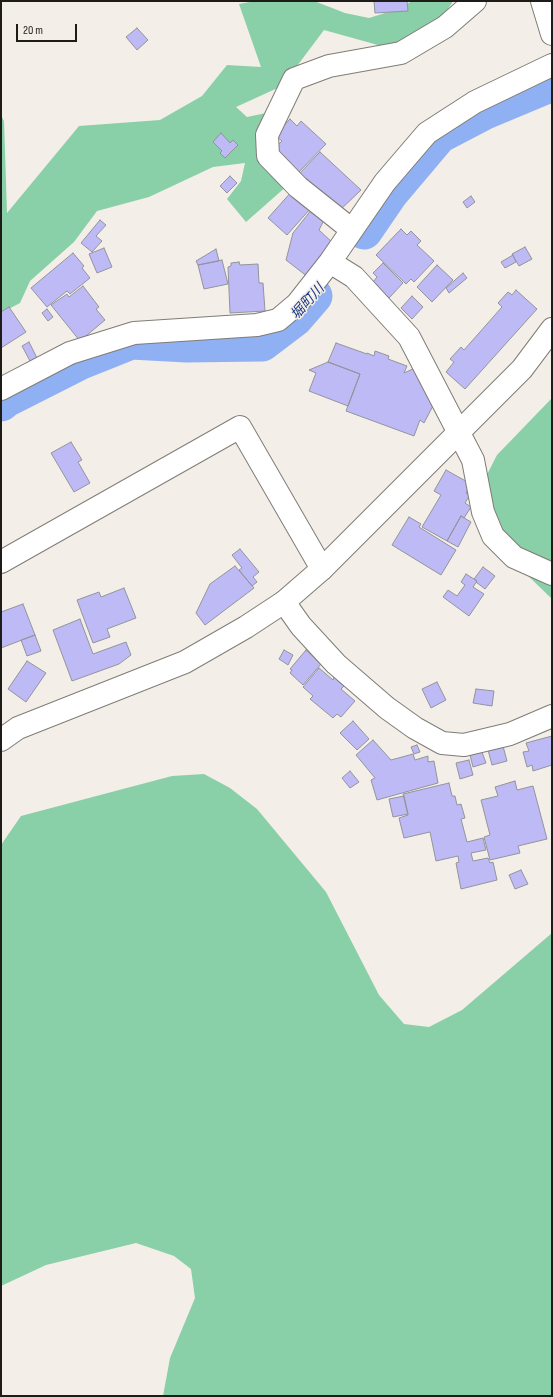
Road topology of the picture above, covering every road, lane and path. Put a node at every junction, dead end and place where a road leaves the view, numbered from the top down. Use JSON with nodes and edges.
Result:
{"nodes":[{"id":1,"x":475,"y":1,"type":"edge"},
{"id":2,"x":542,"y":1,"type":"edge"},
{"id":3,"x":552,"y":34,"type":"edge"},
{"id":4,"x":552,"y":65,"type":"edge"},
{"id":5,"x":352,"y":230,"type":"junction"},
{"id":6,"x":330,"y":262,"type":"junction"},
{"id":7,"x":552,"y":329,"type":"edge"},
{"id":8,"x":1,"y":389,"type":"edge"},
{"id":9,"x":459,"y":433,"type":"junction"},
{"id":10,"x":1,"y":562,"type":"edge"},
{"id":11,"x":322,"y":569,"type":"junction"},
{"id":12,"x":552,"y":574,"type":"edge"},
{"id":13,"x":284,"y":602,"type":"junction"},
{"id":14,"x":552,"y":716,"type":"edge"},
{"id":15,"x":1,"y":740,"type":"edge"}],
"edges":[{"from":1,"to":5,"type":"street"},
{"from":2,"to":3,"type":"street"},
{"from":4,"to":5,"type":"street"},
{"from":5,"to":6,"type":"street"},
{"from":6,"to":8,"type":"street"},
{"from":6,"to":9,"type":"street"},
{"from":7,"to":9,"type":"street"},
{"from":9,"to":11,"type":"street"},
{"from":9,"to":12,"type":"street"},
{"from":10,"to":11,"type":"street"},
{"from":11,"to":13,"type":"street"},
{"from":13,"to":14,"type":"street"},
{"from":13,"to":15,"type":"street"}]}
